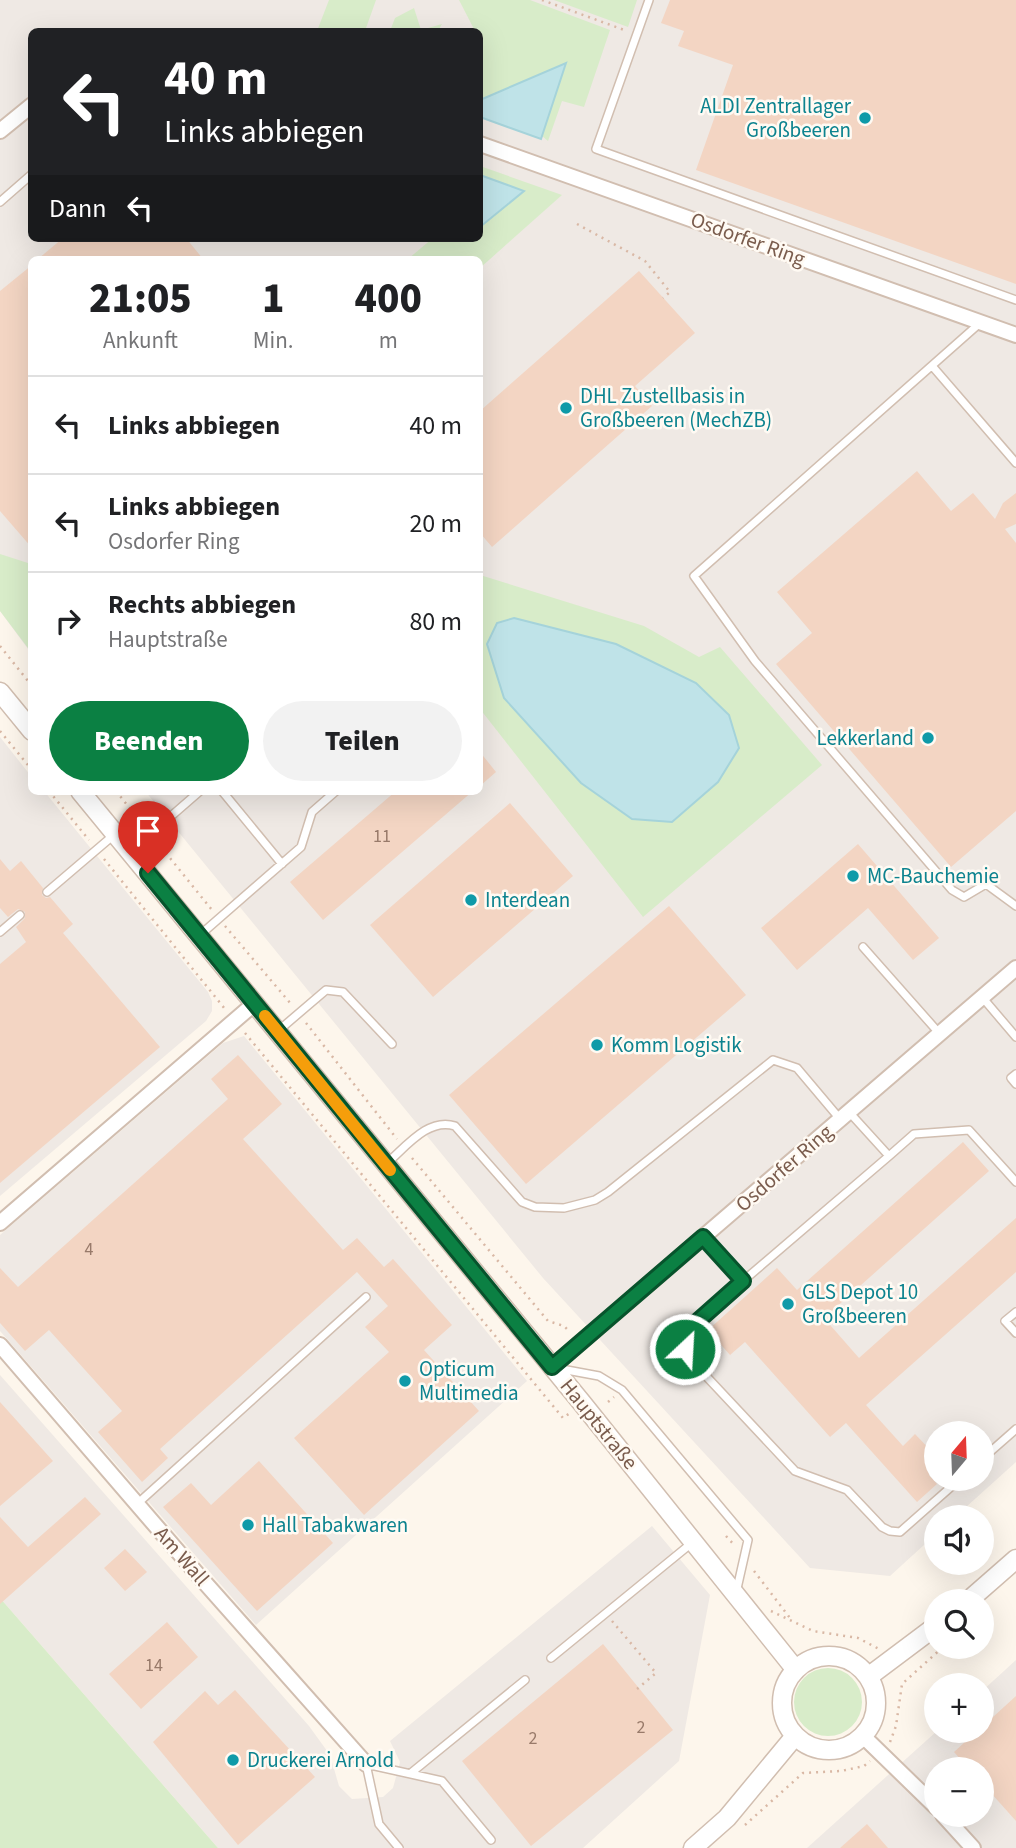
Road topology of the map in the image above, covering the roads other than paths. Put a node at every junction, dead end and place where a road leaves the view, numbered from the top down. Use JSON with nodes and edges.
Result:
{"nodes":[{"id":1,"x":649,"y":0,"type":"edge"},
{"id":2,"x":28,"y":108,"type":"edge"},
{"id":3,"x":0,"y":131,"type":"edge"},
{"id":4,"x":483,"y":145,"type":"edge"},
{"id":5,"x":28,"y":178,"type":"edge"},
{"id":6,"x":0,"y":202,"type":"edge"},
{"id":7,"x":1016,"y":300,"type":"edge"},
{"id":8,"x":981,"y":322,"type":"junction"},
{"id":9,"x":1016,"y":335,"type":"edge"},
{"id":10,"x":933,"y":366,"type":"junction"},
{"id":11,"x":1016,"y":463,"type":"edge"},
{"id":12,"x":0,"y":692,"type":"edge"},
{"id":13,"x":28,"y":726,"type":"edge"},
{"id":14,"x":83,"y":795,"type":"edge"},
{"id":15,"x":195,"y":795,"type":"edge"},
{"id":16,"x":225,"y":795,"type":"edge"},
{"id":17,"x":332,"y":795,"type":"edge"},
{"id":18,"x":116,"y":834,"type":"junction"},
{"id":19,"x":131,"y":852,"type":"junction"},
{"id":20,"x":282,"y":864,"type":"junction"},
{"id":21,"x":47,"y":892,"type":"dead end"},
{"id":22,"x":1014,"y":902,"type":"edge"},
{"id":23,"x":20,"y":915,"type":"dead end"},
{"id":24,"x":0,"y":932,"type":"edge"},
{"id":25,"x":200,"y":935,"type":"junction"},
{"id":26,"x":863,"y":947,"type":"dead end"},
{"id":27,"x":1016,"y":968,"type":"edge"},
{"id":28,"x":982,"y":997,"type":"junction"},
{"id":29,"x":255,"y":1003,"type":"junction"},
{"id":30,"x":277,"y":1031,"type":"junction"},
{"id":31,"x":940,"y":1034,"type":"junction"},
{"id":32,"x":1016,"y":1037,"type":"edge"},
{"id":33,"x":392,"y":1044,"type":"dead end"},
{"id":34,"x":1016,"y":1074,"type":"edge"},
{"id":35,"x":1016,"y":1084,"type":"edge"},
{"id":36,"x":844,"y":1116,"type":"junction"},
{"id":37,"x":889,"y":1157,"type":"junction"},
{"id":38,"x":385,"y":1165,"type":"junction"},
{"id":39,"x":1016,"y":1181,"type":"edge"},
{"id":40,"x":0,"y":1223,"type":"edge"},
{"id":41,"x":703,"y":1237,"type":"junction"},
{"id":42,"x":743,"y":1281,"type":"junction"},
{"id":43,"x":366,"y":1297,"type":"dead end"},
{"id":44,"x":1016,"y":1312,"type":"edge"},
{"id":45,"x":1016,"y":1333,"type":"edge"},
{"id":46,"x":0,"y":1345,"type":"edge"},
{"id":47,"x":552,"y":1367,"type":"junction"},
{"id":48,"x":1016,"y":1429,"type":"edge"},
{"id":49,"x":994,"y":1448,"type":"edge"},
{"id":50,"x":946,"y":1491,"type":"edge"},
{"id":51,"x":137,"y":1504,"type":"junction"},
{"id":52,"x":693,"y":1541,"type":"junction"},
{"id":53,"x":1016,"y":1559,"type":"edge"},
{"id":54,"x":982,"y":1589,"type":"edge"},
{"id":55,"x":736,"y":1594,"type":"junction"},
{"id":56,"x":924,"y":1635,"type":"edge"},
{"id":57,"x":551,"y":1658,"type":"dead end"},
{"id":58,"x":796,"y":1670,"type":"junction"},
{"id":59,"x":868,"y":1677,"type":"junction"},
{"id":60,"x":525,"y":1680,"type":"dead end"},
{"id":61,"x":863,"y":1736,"type":"junction"},
{"id":62,"x":796,"y":1737,"type":"junction"},
{"id":63,"x":366,"y":1764,"type":"junction"},
{"id":64,"x":411,"y":1773,"type":"junction"},
{"id":65,"x":924,"y":1796,"type":"edge"},
{"id":66,"x":954,"y":1827,"type":"edge"},
{"id":67,"x":491,"y":1840,"type":"dead end"},
{"id":68,"x":399,"y":1848,"type":"edge"},
{"id":69,"x":693,"y":1848,"type":"edge"},
{"id":70,"x":973,"y":1848,"type":"edge"}],
"edges":[{"from":1,"to":7,"type":"lane"},
{"from":2,"to":3,"type":"street"},
{"from":4,"to":8,"type":"street","name":"Osdorfer Ring"},
{"from":5,"to":6,"type":"lane"},
{"from":8,"to":9,"type":"street","name":"Osdorfer Ring"},
{"from":8,"to":10,"type":"lane"},
{"from":10,"to":11,"type":"lane"},
{"from":10,"to":22,"type":"lane"},
{"from":12,"to":13,"type":"street"},
{"from":14,"to":18,"type":"street","name":"Hauptstraße"},
{"from":15,"to":19,"type":"lane"},
{"from":16,"to":20,"type":"lane"},
{"from":17,"to":20,"type":"lane"},
{"from":18,"to":19,"type":"street","name":"Hauptstraße"},
{"from":18,"to":21,"type":"lane"},
{"from":19,"to":25,"type":"street","name":"Hauptstraße"},
{"from":20,"to":25,"type":"lane"},
{"from":23,"to":24,"type":"lane"},
{"from":25,"to":29,"type":"street","name":"Hauptstraße"},
{"from":26,"to":31,"type":"lane"},
{"from":27,"to":28,"type":"street","name":"Osdorfer Ring"},
{"from":28,"to":31,"type":"street","name":"Osdorfer Ring"},
{"from":28,"to":32,"type":"lane"},
{"from":29,"to":30,"type":"street","name":"Hauptstraße"},
{"from":29,"to":40,"type":"street"},
{"from":30,"to":33,"type":"lane"},
{"from":30,"to":38,"type":"street","name":"Hauptstraße"},
{"from":31,"to":36,"type":"street","name":"Osdorfer Ring"},
{"from":34,"to":35,"type":"lane"},
{"from":36,"to":37,"type":"lane"},
{"from":36,"to":38,"type":"lane"},
{"from":36,"to":41,"type":"street","name":"Osdorfer Ring"},
{"from":37,"to":39,"type":"lane"},
{"from":37,"to":42,"type":"lane"},
{"from":38,"to":47,"type":"street","name":"Hauptstraße"},
{"from":41,"to":42,"type":"lane"},
{"from":41,"to":47,"type":"street","name":"Osdorfer Ring"},
{"from":42,"to":50,"type":"lane"},
{"from":43,"to":51,"type":"lane"},
{"from":44,"to":45,"type":"lane"},
{"from":46,"to":51,"type":"street","name":"Am Wall"},
{"from":47,"to":52,"type":"street","name":"Hauptstraße"},
{"from":47,"to":55,"type":"lane"},
{"from":48,"to":49,"type":"lane"},
{"from":51,"to":63,"type":"street","name":"Am Wall"},
{"from":52,"to":55,"type":"street","name":"Hauptstraße"},
{"from":52,"to":57,"type":"lane"},
{"from":53,"to":54,"type":"street"},
{"from":55,"to":58,"type":"street","name":"Hauptstraße"},
{"from":56,"to":59,"type":"street"},
{"from":58,"to":59,"type":"street"},
{"from":58,"to":62,"type":"street"},
{"from":59,"to":61,"type":"street"},
{"from":60,"to":64,"type":"lane"},
{"from":61,"to":62,"type":"street"},
{"from":61,"to":65,"type":"street"},
{"from":62,"to":69,"type":"street"},
{"from":63,"to":64,"type":"lane"},
{"from":63,"to":68,"type":"lane"},
{"from":64,"to":67,"type":"lane"},
{"from":66,"to":70,"type":"street"}]}
